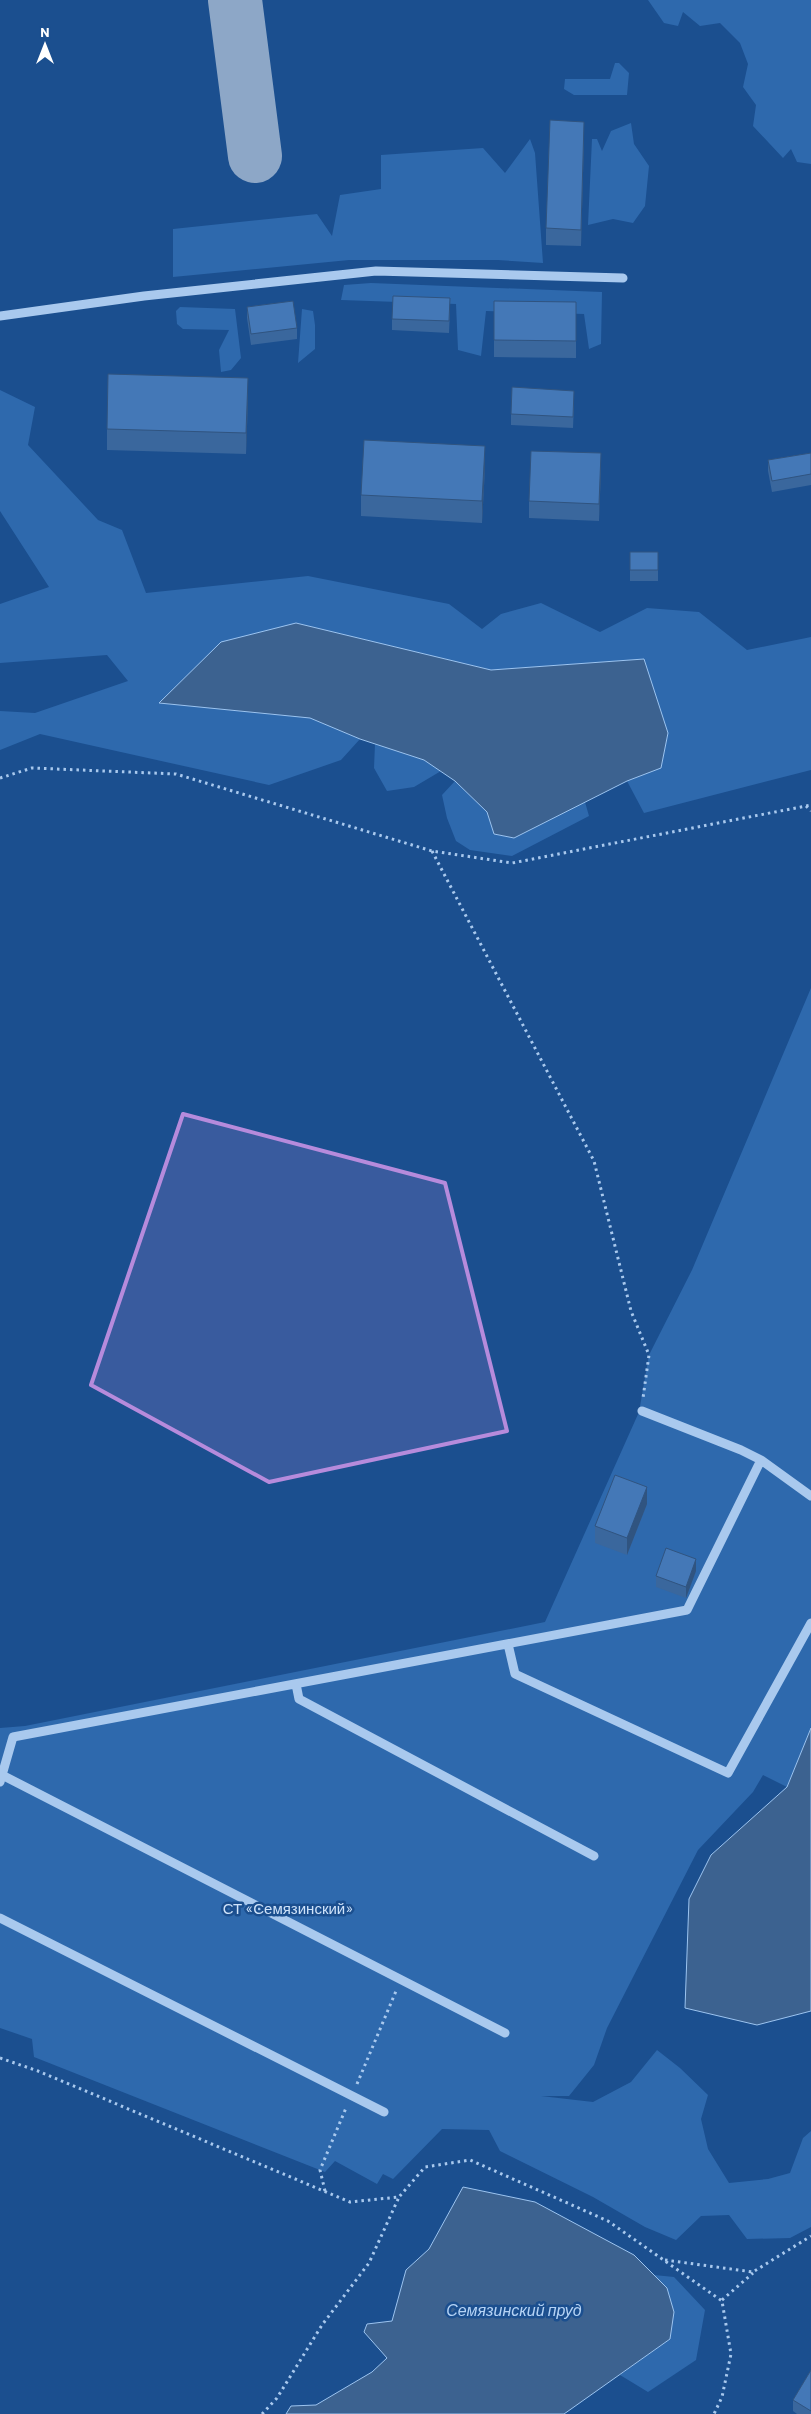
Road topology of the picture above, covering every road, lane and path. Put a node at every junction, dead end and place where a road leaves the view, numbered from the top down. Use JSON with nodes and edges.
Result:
{"nodes":[{"id":1,"x":623,"y":278,"type":"dead end"},
{"id":2,"x":0,"y":316,"type":"edge"},
{"id":3,"x":0,"y":778,"type":"edge"},
{"id":4,"x":811,"y":805,"type":"edge"},
{"id":5,"x":806,"y":806,"type":"junction"},
{"id":6,"x":811,"y":812,"type":"edge"},
{"id":7,"x":432,"y":851,"type":"junction"},
{"id":8,"x":642,"y":1411,"type":"joint"},
{"id":9,"x":761,"y":1460,"type":"junction"},
{"id":10,"x":811,"y":1496,"type":"edge"},
{"id":11,"x":811,"y":1623,"type":"edge"},
{"id":12,"x":508,"y":1644,"type":"junction"},
{"id":13,"x":296,"y":1684,"type":"junction"},
{"id":14,"x":1,"y":1778,"type":"edge"},
{"id":15,"x":594,"y":1856,"type":"dead end"},
{"id":16,"x":0,"y":1918,"type":"edge"},
{"id":17,"x":505,"y":2032,"type":"dead end"},
{"id":18,"x":0,"y":2058,"type":"edge"},
{"id":19,"x":384,"y":2112,"type":"dead end"},
{"id":20,"x":399,"y":2197,"type":"junction"},
{"id":21,"x":811,"y":2236,"type":"edge"},
{"id":22,"x":664,"y":2260,"type":"junction"},
{"id":23,"x":753,"y":2272,"type":"junction"},
{"id":24,"x":722,"y":2300,"type":"junction"},
{"id":25,"x":262,"y":2414,"type":"edge"},
{"id":26,"x":714,"y":2414,"type":"edge"}],
"edges":[{"from":1,"to":2,"type":"lane"},
{"from":3,"to":7,"type":"path"},
{"from":4,"to":5,"type":"path"},
{"from":5,"to":6,"type":"path"},
{"from":5,"to":7,"type":"path"},
{"from":7,"to":8,"type":"path"},
{"from":8,"to":9,"type":"lane"},
{"from":9,"to":10,"type":"lane"},
{"from":9,"to":12,"type":"lane"},
{"from":11,"to":12,"type":"lane"},
{"from":12,"to":13,"type":"lane"},
{"from":13,"to":14,"type":"lane"},
{"from":13,"to":15,"type":"lane"},
{"from":14,"to":17,"type":"lane"},
{"from":16,"to":19,"type":"lane"},
{"from":18,"to":20,"type":"path"},
{"from":20,"to":22,"type":"path"},
{"from":20,"to":25,"type":"path"},
{"from":21,"to":23,"type":"path"},
{"from":22,"to":23,"type":"path"},
{"from":22,"to":24,"type":"path"},
{"from":23,"to":24,"type":"path"},
{"from":24,"to":26,"type":"path"}]}
